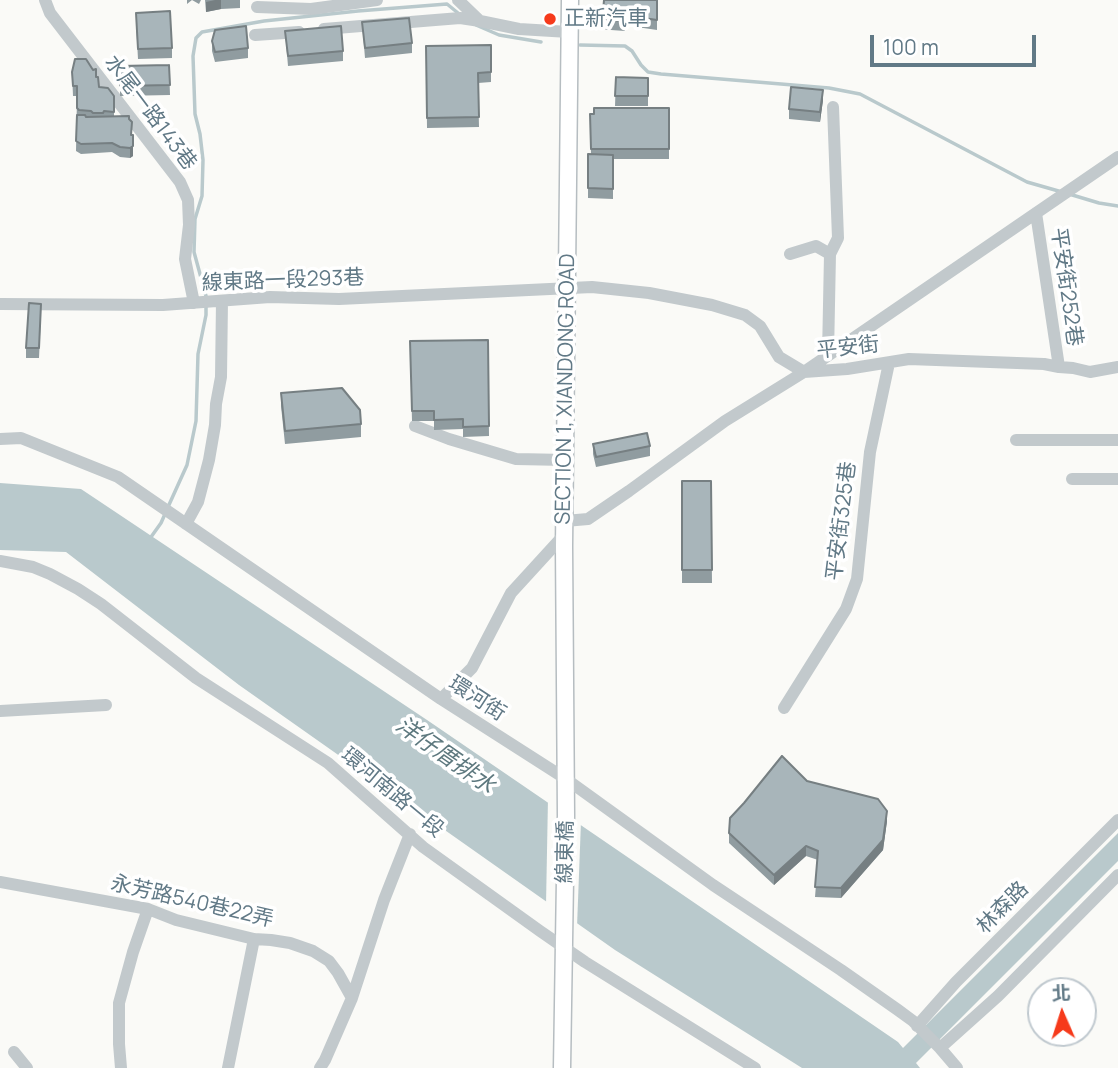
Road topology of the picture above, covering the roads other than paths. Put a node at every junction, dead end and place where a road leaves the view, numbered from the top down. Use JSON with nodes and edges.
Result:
{"nodes":[{"id":1,"x":44,"y":0,"type":"edge"},
{"id":2,"x":377,"y":0,"type":"edge"},
{"id":3,"x":458,"y":0,"type":"edge"},
{"id":4,"x":570,"y":0,"type":"edge"},
{"id":5,"x":257,"y":7,"type":"dead end"},
{"id":6,"x":480,"y":21,"type":"junction"},
{"id":7,"x":569,"y":32,"type":"junction"},
{"id":8,"x":255,"y":35,"type":"dead end"},
{"id":9,"x":833,"y":107,"type":"dead end"},
{"id":10,"x":1118,"y":157,"type":"edge"},
{"id":11,"x":1036,"y":213,"type":"junction"},
{"id":12,"x":790,"y":254,"type":"dead end"},
{"id":13,"x":830,"y":254,"type":"junction"},
{"id":14,"x":567,"y":288,"type":"junction"},
{"id":15,"x":222,"y":301,"type":"junction"},
{"id":16,"x":199,"y":303,"type":"junction"},
{"id":17,"x":0,"y":304,"type":"edge"},
{"id":18,"x":828,"y":355,"type":"junction"},
{"id":19,"x":889,"y":363,"type":"junction"},
{"id":20,"x":1059,"y":367,"type":"junction"},
{"id":21,"x":1118,"y":367,"type":"edge"},
{"id":22,"x":804,"y":372,"type":"junction"},
{"id":23,"x":415,"y":426,"type":"dead end"},
{"id":24,"x":0,"y":439,"type":"edge"},
{"id":25,"x":1016,"y":440,"type":"dead end"},
{"id":26,"x":1118,"y":440,"type":"edge"},
{"id":27,"x":566,"y":460,"type":"junction"},
{"id":28,"x":1072,"y":479,"type":"dead end"},
{"id":29,"x":1118,"y":479,"type":"edge"},
{"id":30,"x":186,"y":524,"type":"junction"},
{"id":31,"x":565,"y":528,"type":"junction"},
{"id":32,"x":0,"y":561,"type":"edge"},
{"id":33,"x":441,"y":699,"type":"junction"},
{"id":34,"x":106,"y":705,"type":"dead end"},
{"id":35,"x":784,"y":708,"type":"dead end"},
{"id":36,"x":0,"y":711,"type":"edge"},
{"id":37,"x":566,"y":779,"type":"junction"},
{"id":38,"x":1118,"y":820,"type":"edge"},
{"id":39,"x":411,"y":834,"type":"junction"},
{"id":40,"x":1118,"y":875,"type":"edge"},
{"id":41,"x":0,"y":882,"type":"edge"},
{"id":42,"x":148,"y":909,"type":"junction"},
{"id":43,"x":254,"y":939,"type":"junction"},
{"id":44,"x":565,"y":947,"type":"junction"},
{"id":45,"x":352,"y":998,"type":"junction"},
{"id":46,"x":918,"y":1026,"type":"junction"},
{"id":47,"x":940,"y":1048,"type":"junction"},
{"id":48,"x":14,"y":1052,"type":"dead end"},
{"id":49,"x":27,"y":1068,"type":"edge"},
{"id":50,"x":121,"y":1068,"type":"edge"},
{"id":51,"x":228,"y":1068,"type":"edge"},
{"id":52,"x":320,"y":1068,"type":"edge"},
{"id":53,"x":562,"y":1068,"type":"edge"},
{"id":54,"x":755,"y":1068,"type":"edge"},
{"id":55,"x":957,"y":1068,"type":"edge"}],
"edges":[{"from":1,"to":16,"type":"street","name":"水尾一路143巷"},
{"from":2,"to":5,"type":"street"},
{"from":3,"to":6,"type":"street"},
{"from":4,"to":7,"type":"main road","name":"SECTION 1, XIANDONG ROAD"},
{"from":6,"to":7,"type":"street"},
{"from":6,"to":8,"type":"street"},
{"from":7,"to":14,"type":"main road","name":"SECTION 1, XIANDONG ROAD"},
{"from":9,"to":13,"type":"street"},
{"from":10,"to":11,"type":"street"},
{"from":11,"to":18,"type":"street"},
{"from":11,"to":20,"type":"street","name":"平安街252巷"},
{"from":12,"to":13,"type":"street"},
{"from":13,"to":18,"type":"street"},
{"from":14,"to":15,"type":"street","name":"線東路一段293巷"},
{"from":14,"to":22,"type":"street","name":"平安街"},
{"from":14,"to":27,"type":"main road","name":"SECTION 1, XIANDONG ROAD"},
{"from":15,"to":16,"type":"street","name":"線東路一段293巷"},
{"from":15,"to":30,"type":"street"},
{"from":16,"to":17,"type":"street","name":"線東路一段293巷"},
{"from":18,"to":22,"type":"street"},
{"from":19,"to":20,"type":"street","name":"平安街"},
{"from":19,"to":22,"type":"street","name":"平安街"},
{"from":19,"to":35,"type":"street","name":"平安街325巷"},
{"from":20,"to":21,"type":"street","name":"平安街"},
{"from":22,"to":31,"type":"street"},
{"from":23,"to":27,"type":"street"},
{"from":24,"to":30,"type":"street","name":"環河街"},
{"from":25,"to":26,"type":"street"},
{"from":27,"to":31,"type":"main road","name":"SECTION 1, XIANDONG ROAD"},
{"from":28,"to":29,"type":"street"},
{"from":30,"to":33,"type":"street","name":"環河街"},
{"from":31,"to":33,"type":"street"},
{"from":31,"to":37,"type":"main road","name":"SECTION 1, XIANDONG ROAD"},
{"from":32,"to":39,"type":"street","name":"環河南路一段"},
{"from":33,"to":37,"type":"street","name":"環河街"},
{"from":34,"to":36,"type":"street"},
{"from":37,"to":44,"type":"main road","name":"線東橋"},
{"from":37,"to":46,"type":"street","name":"環河街"},
{"from":38,"to":46,"type":"street","name":"林森路"},
{"from":39,"to":44,"type":"street","name":"環河南路一段"},
{"from":39,"to":45,"type":"street"},
{"from":40,"to":47,"type":"street"},
{"from":41,"to":42,"type":"street","name":"永芳路540巷22弄"},
{"from":42,"to":43,"type":"street","name":"永芳路540巷22弄"},
{"from":42,"to":50,"type":"street"},
{"from":43,"to":45,"type":"street","name":"永芳路540巷22弄"},
{"from":43,"to":51,"type":"street"},
{"from":44,"to":53,"type":"main road"},
{"from":44,"to":54,"type":"street","name":"環河南路一段"},
{"from":45,"to":52,"type":"street"},
{"from":46,"to":47,"type":"street","name":"環河街"},
{"from":47,"to":55,"type":"street","name":"環河街"},
{"from":48,"to":49,"type":"street"}]}
